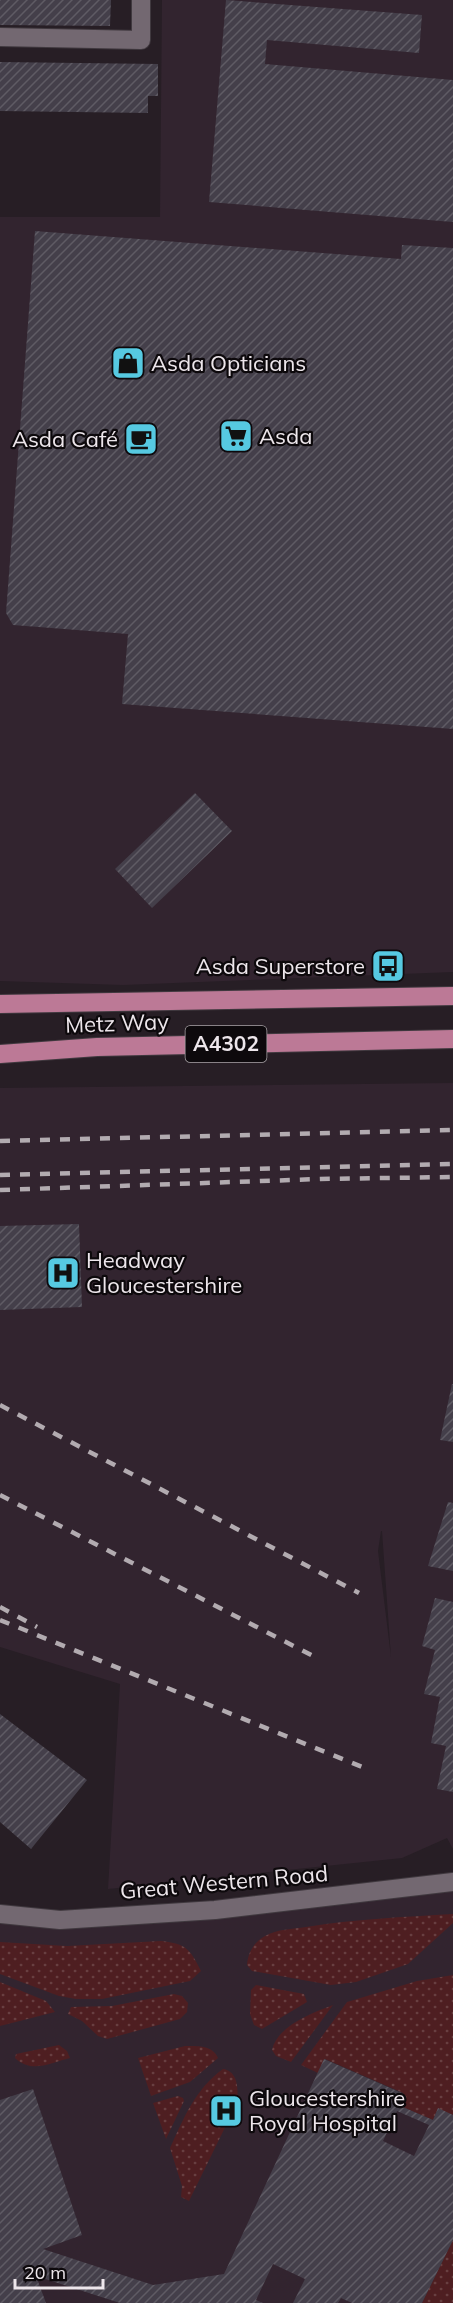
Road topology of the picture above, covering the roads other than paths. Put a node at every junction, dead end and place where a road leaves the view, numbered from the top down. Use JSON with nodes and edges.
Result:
{"nodes":[{"id":1,"x":141,"y":0,"type":"edge"},
{"id":2,"x":0,"y":37,"type":"edge"},
{"id":3,"x":453,"y":996,"type":"edge"},
{"id":4,"x":0,"y":1004,"type":"edge"},
{"id":5,"x":453,"y":1039,"type":"edge"},
{"id":6,"x":0,"y":1054,"type":"edge"},
{"id":7,"x":453,"y":1882,"type":"edge"},
{"id":8,"x":0,"y":1914,"type":"edge"}],
"edges":[{"from":1,"to":2,"type":"street"},
{"from":3,"to":4,"type":"main road","name":"Metz Way","number":"A4302"},
{"from":5,"to":6,"type":"main road","name":"Metz Way","number":"A4302"},
{"from":7,"to":8,"type":"street","name":"Great Western Road"}]}
